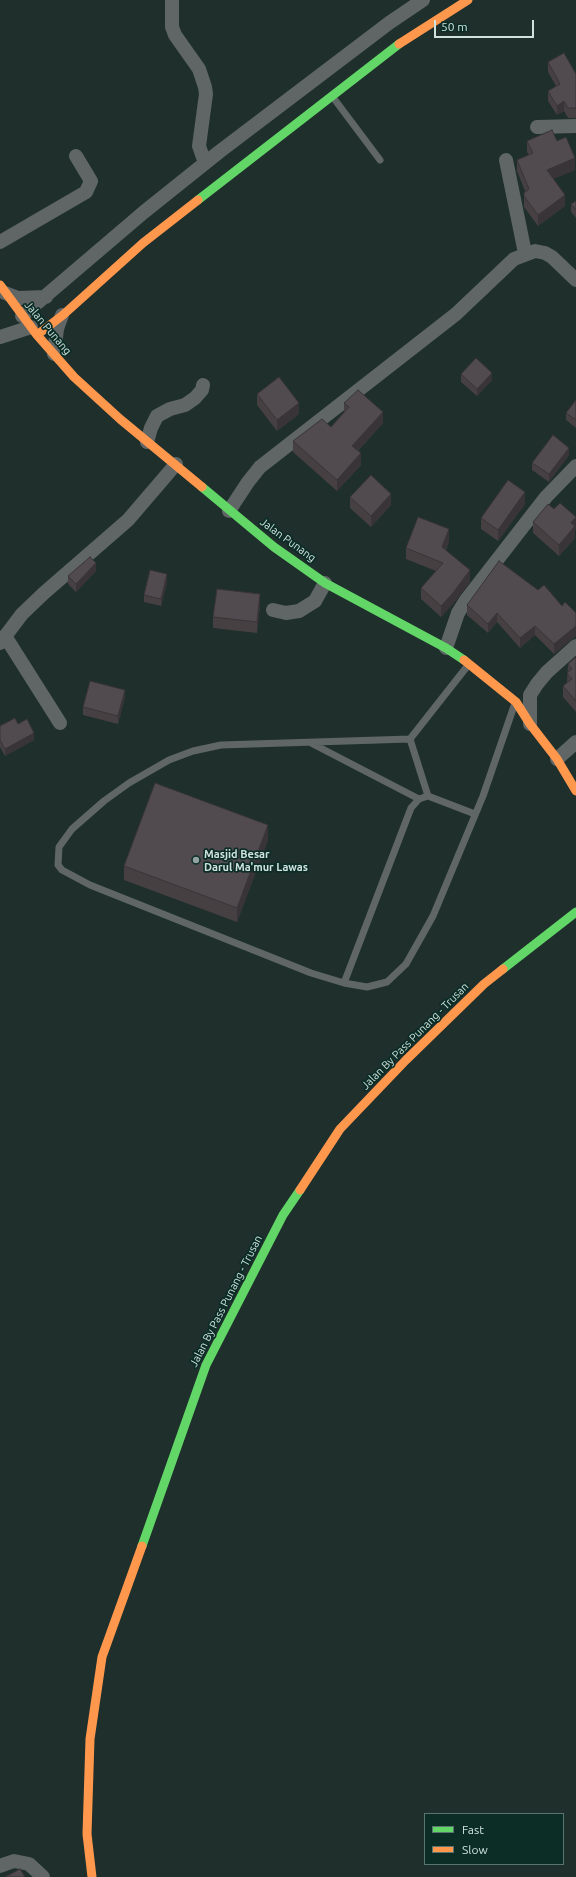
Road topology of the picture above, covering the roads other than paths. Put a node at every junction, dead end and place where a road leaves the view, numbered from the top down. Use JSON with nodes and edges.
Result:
{"nodes":[{"id":1,"x":172,"y":0,"type":"edge"},
{"id":2,"x":423,"y":0,"type":"edge"},
{"id":3,"x":468,"y":0,"type":"edge"},
{"id":4,"x":332,"y":96,"type":"junction"},
{"id":5,"x":576,"y":126,"type":"edge"},
{"id":6,"x":537,"y":127,"type":"dead end"},
{"id":7,"x":76,"y":156,"type":"dead end"},
{"id":8,"x":380,"y":160,"type":"dead end"},
{"id":9,"x":506,"y":160,"type":"dead end"},
{"id":10,"x":205,"y":163,"type":"junction"},
{"id":11,"x":0,"y":242,"type":"edge"},
{"id":12,"x":525,"y":253,"type":"junction"},
{"id":13,"x":576,"y":280,"type":"edge"},
{"id":14,"x":3,"y":289,"type":"edge"},
{"id":15,"x":46,"y":297,"type":"junction"},
{"id":16,"x":62,"y":315,"type":"junction"},
{"id":17,"x":22,"y":316,"type":"junction"},
{"id":18,"x":34,"y":331,"type":"junction"},
{"id":19,"x":0,"y":337,"type":"edge"},
{"id":20,"x":54,"y":354,"type":"junction"},
{"id":21,"x":203,"y":385,"type":"dead end"},
{"id":22,"x":147,"y":442,"type":"junction"},
{"id":23,"x":176,"y":464,"type":"junction"},
{"id":24,"x":576,"y":466,"type":"edge"},
{"id":25,"x":229,"y":511,"type":"junction"},
{"id":26,"x":325,"y":583,"type":"junction"},
{"id":27,"x":273,"y":610,"type":"dead end"},
{"id":28,"x":2,"y":640,"type":"edge"},
{"id":29,"x":576,"y":646,"type":"edge"},
{"id":30,"x":446,"y":648,"type":"junction"},
{"id":31,"x":469,"y":663,"type":"junction"},
{"id":32,"x":516,"y":702,"type":"junction"},
{"id":33,"x":60,"y":723,"type":"dead end"},
{"id":34,"x":530,"y":724,"type":"junction"},
{"id":35,"x":410,"y":739,"type":"junction"},
{"id":36,"x":576,"y":742,"type":"edge"},
{"id":37,"x":311,"y":743,"type":"junction"},
{"id":38,"x":557,"y":759,"type":"junction"},
{"id":39,"x":576,"y":791,"type":"edge"},
{"id":40,"x":428,"y":796,"type":"junction"},
{"id":41,"x":419,"y":799,"type":"junction"},
{"id":42,"x":475,"y":814,"type":"junction"},
{"id":43,"x":576,"y":912,"type":"edge"},
{"id":44,"x":344,"y":983,"type":"junction"},
{"id":45,"x":0,"y":1866,"type":"edge"},
{"id":46,"x":43,"y":1877,"type":"edge"},
{"id":47,"x":92,"y":1877,"type":"edge"}],
"edges":[{"from":1,"to":10,"type":"street"},
{"from":2,"to":10,"type":"street"},
{"from":3,"to":4,"type":"street"},
{"from":4,"to":8,"type":"lane"},
{"from":4,"to":16,"type":"street"},
{"from":5,"to":6,"type":"street"},
{"from":7,"to":11,"type":"street"},
{"from":9,"to":12,"type":"street"},
{"from":10,"to":15,"type":"street"},
{"from":12,"to":13,"type":"street"},
{"from":12,"to":25,"type":"street"},
{"from":14,"to":15,"type":"street"},
{"from":14,"to":17,"type":"street","name":"Jalan Punang"},
{"from":15,"to":17,"type":"street"},
{"from":16,"to":18,"type":"street"},
{"from":16,"to":20,"type":"street"},
{"from":17,"to":18,"type":"street","name":"Jalan Punang"},
{"from":18,"to":19,"type":"street"},
{"from":18,"to":20,"type":"street","name":"Jalan Punang"},
{"from":20,"to":22,"type":"street","name":"Jalan Punang"},
{"from":21,"to":22,"type":"street"},
{"from":22,"to":23,"type":"street","name":"Jalan Punang"},
{"from":23,"to":25,"type":"street","name":"Jalan Punang"},
{"from":23,"to":28,"type":"street"},
{"from":24,"to":30,"type":"street"},
{"from":25,"to":26,"type":"street","name":"Jalan Punang"},
{"from":26,"to":27,"type":"street"},
{"from":26,"to":30,"type":"street","name":"Jalan Punang"},
{"from":28,"to":33,"type":"street"},
{"from":29,"to":34,"type":"street"},
{"from":30,"to":31,"type":"street","name":"Jalan Punang"},
{"from":31,"to":32,"type":"street","name":"Jalan Punang"},
{"from":31,"to":35,"type":"lane"},
{"from":32,"to":34,"type":"street","name":"Jalan Punang"},
{"from":32,"to":42,"type":"lane"},
{"from":34,"to":38,"type":"street","name":"Jalan Punang"},
{"from":35,"to":37,"type":"lane"},
{"from":35,"to":40,"type":"lane"},
{"from":36,"to":38,"type":"street"},
{"from":37,"to":41,"type":"lane"},
{"from":37,"to":44,"type":"lane"},
{"from":38,"to":39,"type":"street","name":"Jalan Punang"},
{"from":40,"to":41,"type":"lane"},
{"from":40,"to":42,"type":"lane"},
{"from":41,"to":44,"type":"lane"},
{"from":42,"to":44,"type":"lane"},
{"from":43,"to":47,"type":"street","name":"Jalan By Pass Punang - Trusan"},
{"from":45,"to":46,"type":"street"}]}
